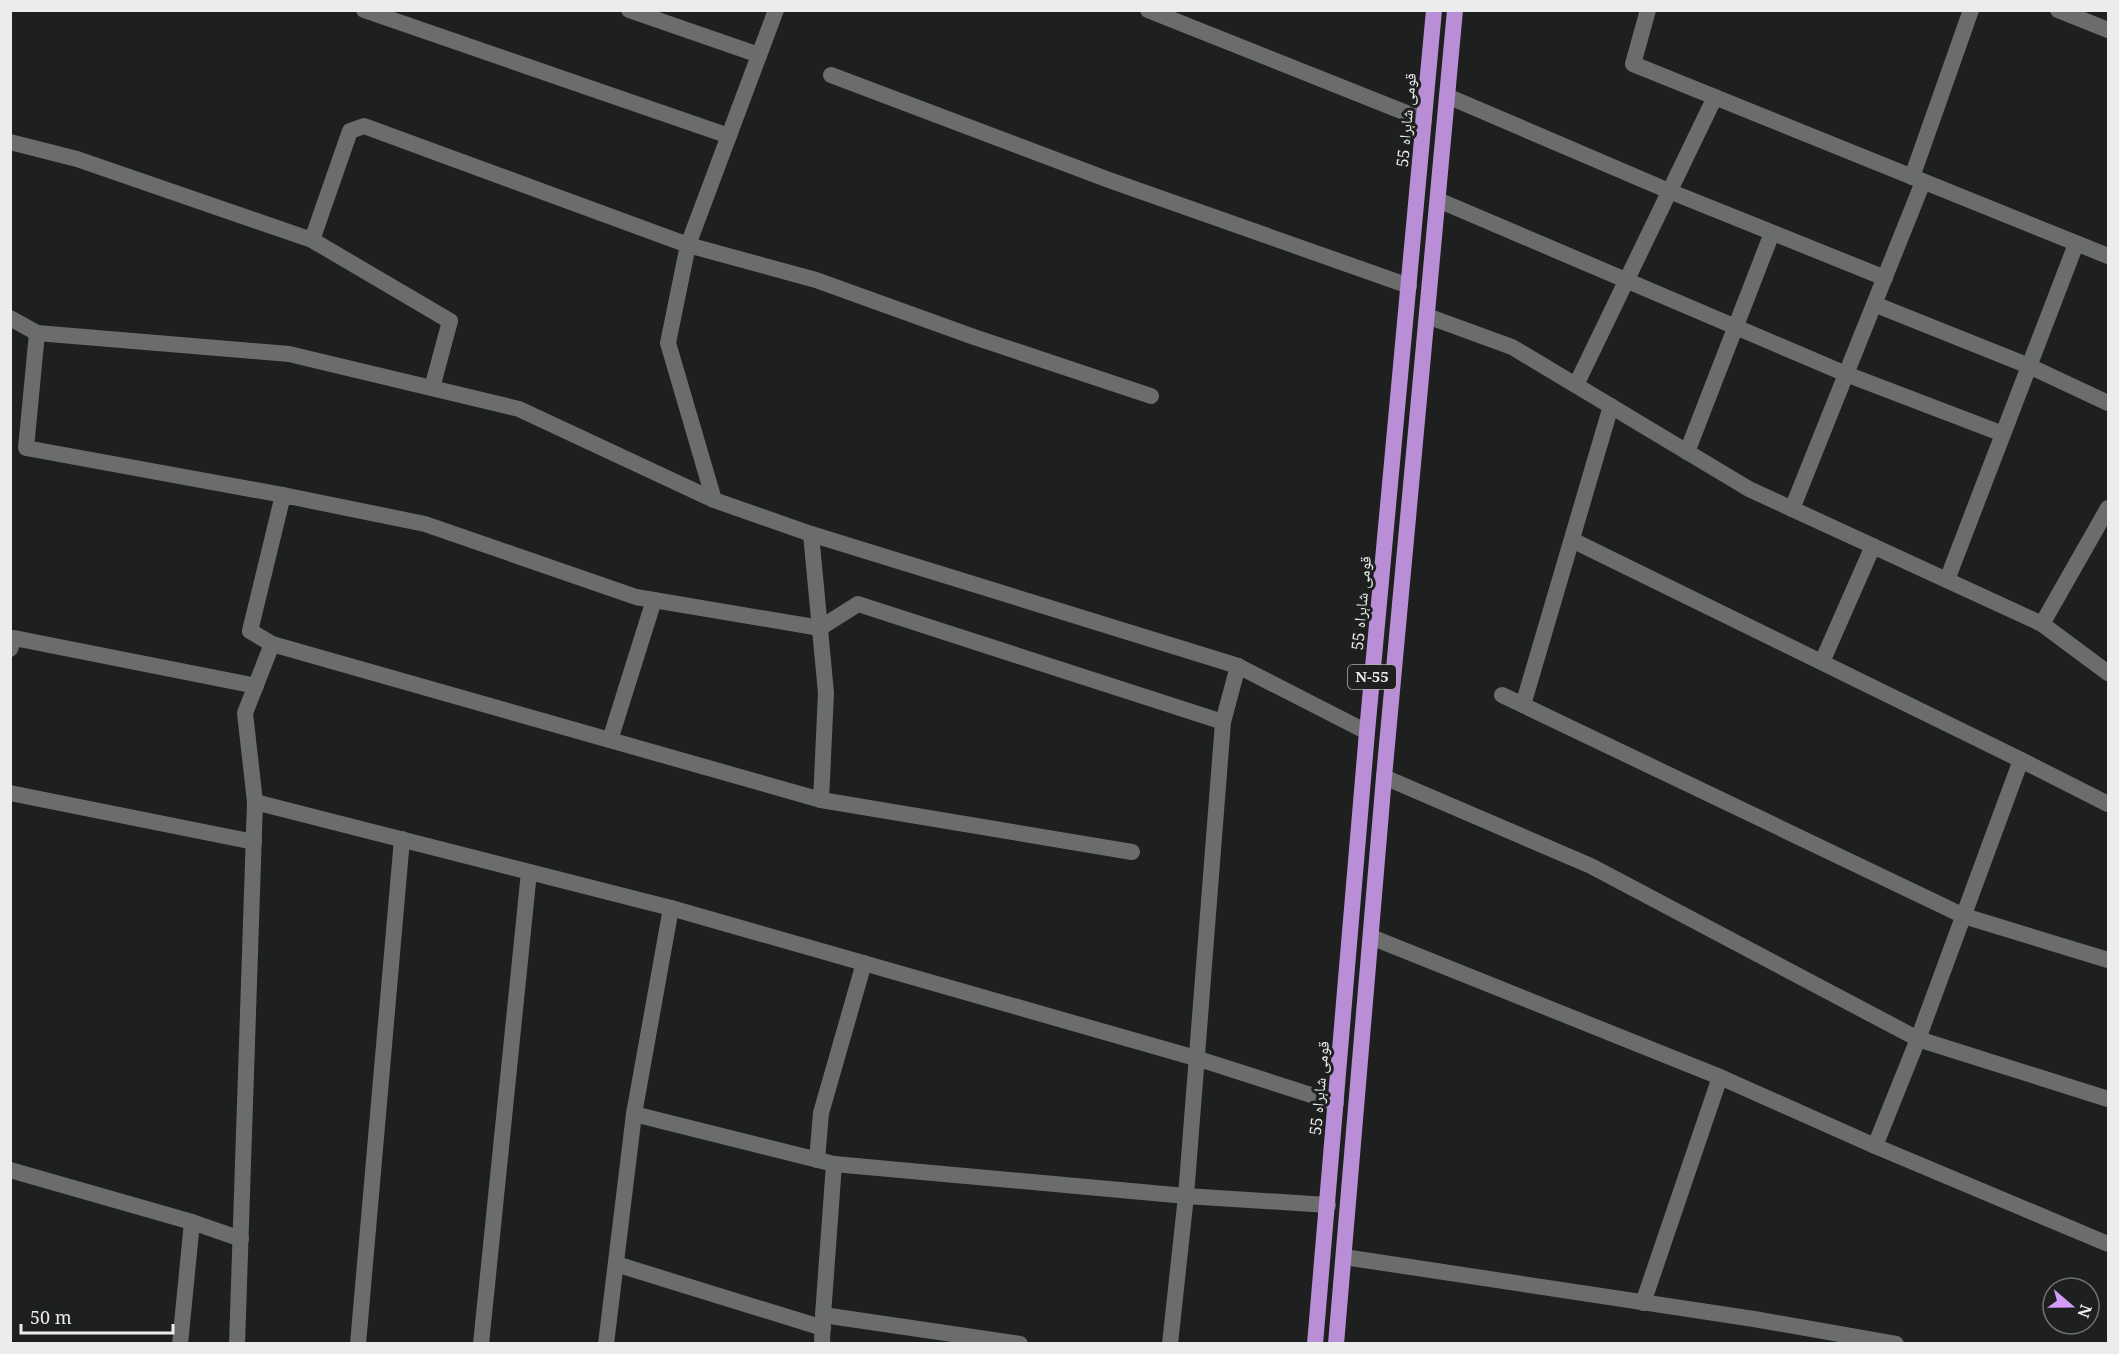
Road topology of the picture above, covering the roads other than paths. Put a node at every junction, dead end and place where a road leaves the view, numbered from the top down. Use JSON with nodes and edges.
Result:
{"nodes":[{"id":1,"x":364,"y":10,"type":"edge"},
{"id":2,"x":629,"y":10,"type":"edge"},
{"id":3,"x":776,"y":10,"type":"edge"},
{"id":4,"x":1148,"y":10,"type":"edge"},
{"id":5,"x":1434,"y":10,"type":"edge"},
{"id":6,"x":1455,"y":10,"type":"edge"},
{"id":7,"x":1648,"y":10,"type":"edge"},
{"id":8,"x":1971,"y":10,"type":"edge"},
{"id":9,"x":2058,"y":10,"type":"edge"},
{"id":10,"x":2109,"y":30,"type":"edge"},
{"id":11,"x":759,"y":55,"type":"junction"},
{"id":12,"x":831,"y":75,"type":"dead end"},
{"id":13,"x":1447,"y":96,"type":"junction"},
{"id":14,"x":1714,"y":97,"type":"junction"},
{"id":15,"x":1424,"y":120,"type":"junction"},
{"id":16,"x":729,"y":136,"type":"junction"},
{"id":17,"x":10,"y":142,"type":"edge"},
{"id":18,"x":1917,"y":180,"type":"junction"},
{"id":19,"x":1669,"y":191,"type":"junction"},
{"id":20,"x":1438,"y":200,"type":"junction"},
{"id":21,"x":1772,"y":233,"type":"junction"},
{"id":22,"x":312,"y":240,"type":"junction"},
{"id":23,"x":2076,"y":244,"type":"junction"},
{"id":24,"x":688,"y":245,"type":"junction"},
{"id":25,"x":2109,"y":256,"type":"edge"},
{"id":26,"x":1885,"y":278,"type":"junction"},
{"id":27,"x":1626,"y":282,"type":"junction"},
{"id":28,"x":1409,"y":286,"type":"junction"},
{"id":29,"x":1874,"y":304,"type":"junction"},
{"id":30,"x":1427,"y":316,"type":"junction"},
{"id":31,"x":10,"y":318,"type":"edge"},
{"id":32,"x":1735,"y":328,"type":"junction"},
{"id":33,"x":37,"y":333,"type":"junction"},
{"id":34,"x":1402,"y":352,"type":"junction"},
{"id":35,"x":1423,"y":354,"type":"junction"},
{"id":36,"x":2029,"y":366,"type":"junction"},
{"id":37,"x":1846,"y":374,"type":"junction"},
{"id":38,"x":1576,"y":385,"type":"junction"},
{"id":39,"x":432,"y":388,"type":"junction"},
{"id":40,"x":1151,"y":396,"type":"dead end"},
{"id":41,"x":2109,"y":403,"type":"edge"},
{"id":42,"x":1611,"y":406,"type":"junction"},
{"id":43,"x":2003,"y":434,"type":"junction"},
{"id":44,"x":18,"y":446,"type":"edge"},
{"id":45,"x":1687,"y":452,"type":"junction"},
{"id":46,"x":283,"y":495,"type":"junction"},
{"id":47,"x":714,"y":500,"type":"junction"},
{"id":48,"x":2109,"y":508,"type":"edge"},
{"id":49,"x":1792,"y":509,"type":"junction"},
{"id":50,"x":811,"y":534,"type":"junction"},
{"id":51,"x":1572,"y":540,"type":"junction"},
{"id":52,"x":1384,"y":542,"type":"junction"},
{"id":53,"x":1405,"y":544,"type":"junction"},
{"id":54,"x":1873,"y":546,"type":"junction"},
{"id":55,"x":1947,"y":580,"type":"junction"},
{"id":56,"x":654,"y":600,"type":"junction"},
{"id":57,"x":2042,"y":624,"type":"junction"},
{"id":58,"x":820,"y":628,"type":"junction"},
{"id":59,"x":272,"y":645,"type":"junction"},
{"id":60,"x":10,"y":649,"type":"edge"},
{"id":61,"x":1822,"y":662,"type":"junction"},
{"id":62,"x":1238,"y":666,"type":"junction"},
{"id":63,"x":2109,"y":673,"type":"edge"},
{"id":64,"x":256,"y":686,"type":"junction"},
{"id":65,"x":1502,"y":695,"type":"dead end"},
{"id":66,"x":1523,"y":705,"type":"junction"},
{"id":67,"x":1223,"y":722,"type":"junction"},
{"id":68,"x":1367,"y":732,"type":"junction"},
{"id":69,"x":610,"y":740,"type":"junction"},
{"id":70,"x":2021,"y":760,"type":"junction"},
{"id":71,"x":1384,"y":777,"type":"junction"},
{"id":72,"x":10,"y":793,"type":"edge"},
{"id":73,"x":821,"y":800,"type":"junction"},
{"id":74,"x":255,"y":802,"type":"junction"},
{"id":75,"x":2109,"y":804,"type":"edge"},
{"id":76,"x":402,"y":839,"type":"junction"},
{"id":77,"x":254,"y":842,"type":"junction"},
{"id":78,"x":1132,"y":852,"type":"dead end"},
{"id":79,"x":529,"y":872,"type":"junction"},
{"id":80,"x":1353,"y":905,"type":"junction"},
{"id":81,"x":1373,"y":906,"type":"junction"},
{"id":82,"x":671,"y":908,"type":"junction"},
{"id":83,"x":1964,"y":916,"type":"junction"},
{"id":84,"x":1371,"y":937,"type":"junction"},
{"id":85,"x":2109,"y":960,"type":"edge"},
{"id":86,"x":864,"y":963,"type":"junction"},
{"id":87,"x":1342,"y":1032,"type":"junction"},
{"id":88,"x":1363,"y":1034,"type":"junction"},
{"id":89,"x":1918,"y":1039,"type":"junction"},
{"id":90,"x":1199,"y":1059,"type":"junction"},
{"id":91,"x":1720,"y":1077,"type":"junction"},
{"id":92,"x":2109,"y":1099,"type":"edge"},
{"id":93,"x":1336,"y":1103,"type":"junction"},
{"id":94,"x":634,"y":1114,"type":"junction"},
{"id":95,"x":1875,"y":1146,"type":"junction"},
{"id":96,"x":817,"y":1160,"type":"junction"},
{"id":97,"x":834,"y":1164,"type":"junction"},
{"id":98,"x":10,"y":1170,"type":"edge"},
{"id":99,"x":1186,"y":1196,"type":"junction"},
{"id":100,"x":1328,"y":1205,"type":"junction"},
{"id":101,"x":192,"y":1222,"type":"junction"},
{"id":102,"x":241,"y":1239,"type":"junction"},
{"id":103,"x":2109,"y":1244,"type":"edge"},
{"id":104,"x":1344,"y":1257,"type":"junction"},
{"id":105,"x":616,"y":1264,"type":"junction"},
{"id":106,"x":1643,"y":1303,"type":"junction"},
{"id":107,"x":823,"y":1329,"type":"edge"},
{"id":108,"x":180,"y":1344,"type":"edge"},
{"id":109,"x":237,"y":1344,"type":"edge"},
{"id":110,"x":358,"y":1344,"type":"edge"},
{"id":111,"x":481,"y":1344,"type":"edge"},
{"id":112,"x":606,"y":1344,"type":"edge"},
{"id":113,"x":1020,"y":1344,"type":"edge"},
{"id":114,"x":1170,"y":1344,"type":"edge"},
{"id":115,"x":1315,"y":1344,"type":"edge"},
{"id":116,"x":1336,"y":1344,"type":"edge"},
{"id":117,"x":1896,"y":1344,"type":"edge"}],
"edges":[{"from":1,"to":16,"type":"street"},
{"from":2,"to":11,"type":"street"},
{"from":3,"to":11,"type":"street"},
{"from":4,"to":15,"type":"street"},
{"from":5,"to":15,"type":"highway","name":"قومی شاہراہ 55","number":"N-55"},
{"from":6,"to":13,"type":"highway","number":"N-55"},
{"from":7,"to":14,"type":"street"},
{"from":8,"to":18,"type":"street"},
{"from":9,"to":10,"type":"street"},
{"from":11,"to":16,"type":"street"},
{"from":12,"to":28,"type":"street"},
{"from":13,"to":19,"type":"street"},
{"from":13,"to":20,"type":"highway","number":"N-55"},
{"from":14,"to":18,"type":"street"},
{"from":14,"to":19,"type":"street"},
{"from":15,"to":28,"type":"highway","name":"قومی شاہراہ 55","number":"N-55"},
{"from":16,"to":24,"type":"street"},
{"from":17,"to":22,"type":"street"},
{"from":18,"to":23,"type":"street"},
{"from":18,"to":26,"type":"street"},
{"from":19,"to":21,"type":"street"},
{"from":19,"to":27,"type":"street"},
{"from":20,"to":27,"type":"street"},
{"from":20,"to":30,"type":"highway","number":"N-55"},
{"from":21,"to":26,"type":"street"},
{"from":21,"to":32,"type":"street"},
{"from":22,"to":24,"type":"street"},
{"from":22,"to":39,"type":"street"},
{"from":23,"to":25,"type":"street"},
{"from":23,"to":36,"type":"street"},
{"from":24,"to":40,"type":"street"},
{"from":24,"to":47,"type":"street"},
{"from":26,"to":29,"type":"street"},
{"from":27,"to":32,"type":"street"},
{"from":27,"to":38,"type":"street"},
{"from":28,"to":34,"type":"highway","name":"قومی شاہراہ 55","number":"N-55"},
{"from":29,"to":36,"type":"street"},
{"from":29,"to":37,"type":"street"},
{"from":30,"to":35,"type":"highway","number":"N-55"},
{"from":30,"to":38,"type":"street"},
{"from":31,"to":33,"type":"street"},
{"from":32,"to":37,"type":"street"},
{"from":32,"to":45,"type":"street"},
{"from":33,"to":39,"type":"street"},
{"from":33,"to":44,"type":"street"},
{"from":34,"to":35,"type":"highway"},
{"from":34,"to":52,"type":"highway","name":"قومی شاہراہ 55","number":"N-55"},
{"from":35,"to":53,"type":"highway","number":"N-55"},
{"from":36,"to":41,"type":"street"},
{"from":36,"to":43,"type":"street"},
{"from":37,"to":43,"type":"street"},
{"from":37,"to":49,"type":"street"},
{"from":38,"to":42,"type":"street"},
{"from":39,"to":47,"type":"street"},
{"from":42,"to":45,"type":"street"},
{"from":42,"to":51,"type":"street"},
{"from":43,"to":55,"type":"street"},
{"from":44,"to":46,"type":"street"},
{"from":45,"to":49,"type":"street"},
{"from":46,"to":56,"type":"street"},
{"from":46,"to":59,"type":"street"},
{"from":47,"to":50,"type":"street"},
{"from":48,"to":57,"type":"street"},
{"from":49,"to":54,"type":"street"},
{"from":50,"to":58,"type":"street"},
{"from":50,"to":62,"type":"street"},
{"from":51,"to":61,"type":"street"},
{"from":51,"to":66,"type":"street"},
{"from":52,"to":53,"type":"highway"},
{"from":52,"to":68,"type":"highway","name":"قومی شاہراہ 55","number":"N-55"},
{"from":53,"to":71,"type":"highway","number":"N-55"},
{"from":54,"to":55,"type":"street"},
{"from":54,"to":61,"type":"street"},
{"from":55,"to":57,"type":"street"},
{"from":56,"to":58,"type":"street"},
{"from":56,"to":69,"type":"street"},
{"from":57,"to":63,"type":"street"},
{"from":58,"to":67,"type":"street"},
{"from":58,"to":73,"type":"street"},
{"from":59,"to":64,"type":"street"},
{"from":59,"to":69,"type":"street"},
{"from":60,"to":64,"type":"street"},
{"from":61,"to":70,"type":"street"},
{"from":62,"to":67,"type":"street"},
{"from":62,"to":68,"type":"street"},
{"from":64,"to":74,"type":"street"},
{"from":65,"to":66,"type":"street"},
{"from":66,"to":83,"type":"street"},
{"from":67,"to":90,"type":"street"},
{"from":68,"to":80,"type":"highway","name":"قومی شاہراہ 55","number":"N-55"},
{"from":69,"to":73,"type":"street"},
{"from":70,"to":75,"type":"street"},
{"from":70,"to":83,"type":"street"},
{"from":71,"to":81,"type":"highway","number":"N-55"},
{"from":71,"to":89,"type":"street"},
{"from":72,"to":77,"type":"street"},
{"from":73,"to":78,"type":"street"},
{"from":74,"to":76,"type":"street"},
{"from":74,"to":77,"type":"street"},
{"from":76,"to":79,"type":"street"},
{"from":76,"to":110,"type":"street"},
{"from":77,"to":102,"type":"street"},
{"from":79,"to":82,"type":"street"},
{"from":79,"to":111,"type":"street"},
{"from":80,"to":81,"type":"highway"},
{"from":80,"to":87,"type":"highway","name":"قومی شاہراہ 55","number":"N-55"},
{"from":81,"to":84,"type":"highway","number":"N-55"},
{"from":82,"to":86,"type":"street"},
{"from":82,"to":94,"type":"street"},
{"from":83,"to":85,"type":"street"},
{"from":83,"to":89,"type":"street"},
{"from":84,"to":88,"type":"highway","number":"N-55"},
{"from":84,"to":91,"type":"street"},
{"from":86,"to":90,"type":"street"},
{"from":86,"to":96,"type":"street"},
{"from":87,"to":88,"type":"highway"},
{"from":87,"to":93,"type":"highway","name":"قومی شاہراہ 55","number":"N-55"},
{"from":88,"to":104,"type":"highway","number":"N-55"},
{"from":89,"to":92,"type":"street"},
{"from":89,"to":95,"type":"street"},
{"from":90,"to":93,"type":"street"},
{"from":90,"to":99,"type":"street"},
{"from":91,"to":95,"type":"street"},
{"from":91,"to":106,"type":"street"},
{"from":93,"to":100,"type":"highway","name":"قومی شاہراہ 55","number":"N-55"},
{"from":94,"to":96,"type":"street"},
{"from":94,"to":105,"type":"street"},
{"from":95,"to":103,"type":"street"},
{"from":96,"to":97,"type":"street"},
{"from":97,"to":99,"type":"street"},
{"from":97,"to":107,"type":"street"},
{"from":98,"to":101,"type":"street"},
{"from":99,"to":100,"type":"street"},
{"from":99,"to":114,"type":"street"},
{"from":100,"to":115,"type":"highway","name":"قومی شاہراہ 55","number":"N-55"},
{"from":101,"to":102,"type":"street"},
{"from":101,"to":108,"type":"street"},
{"from":102,"to":109,"type":"street"},
{"from":104,"to":106,"type":"street"},
{"from":104,"to":116,"type":"highway","number":"N-55"},
{"from":105,"to":107,"type":"street"},
{"from":105,"to":112,"type":"street"},
{"from":106,"to":117,"type":"street"},
{"from":107,"to":113,"type":"street"}]}
